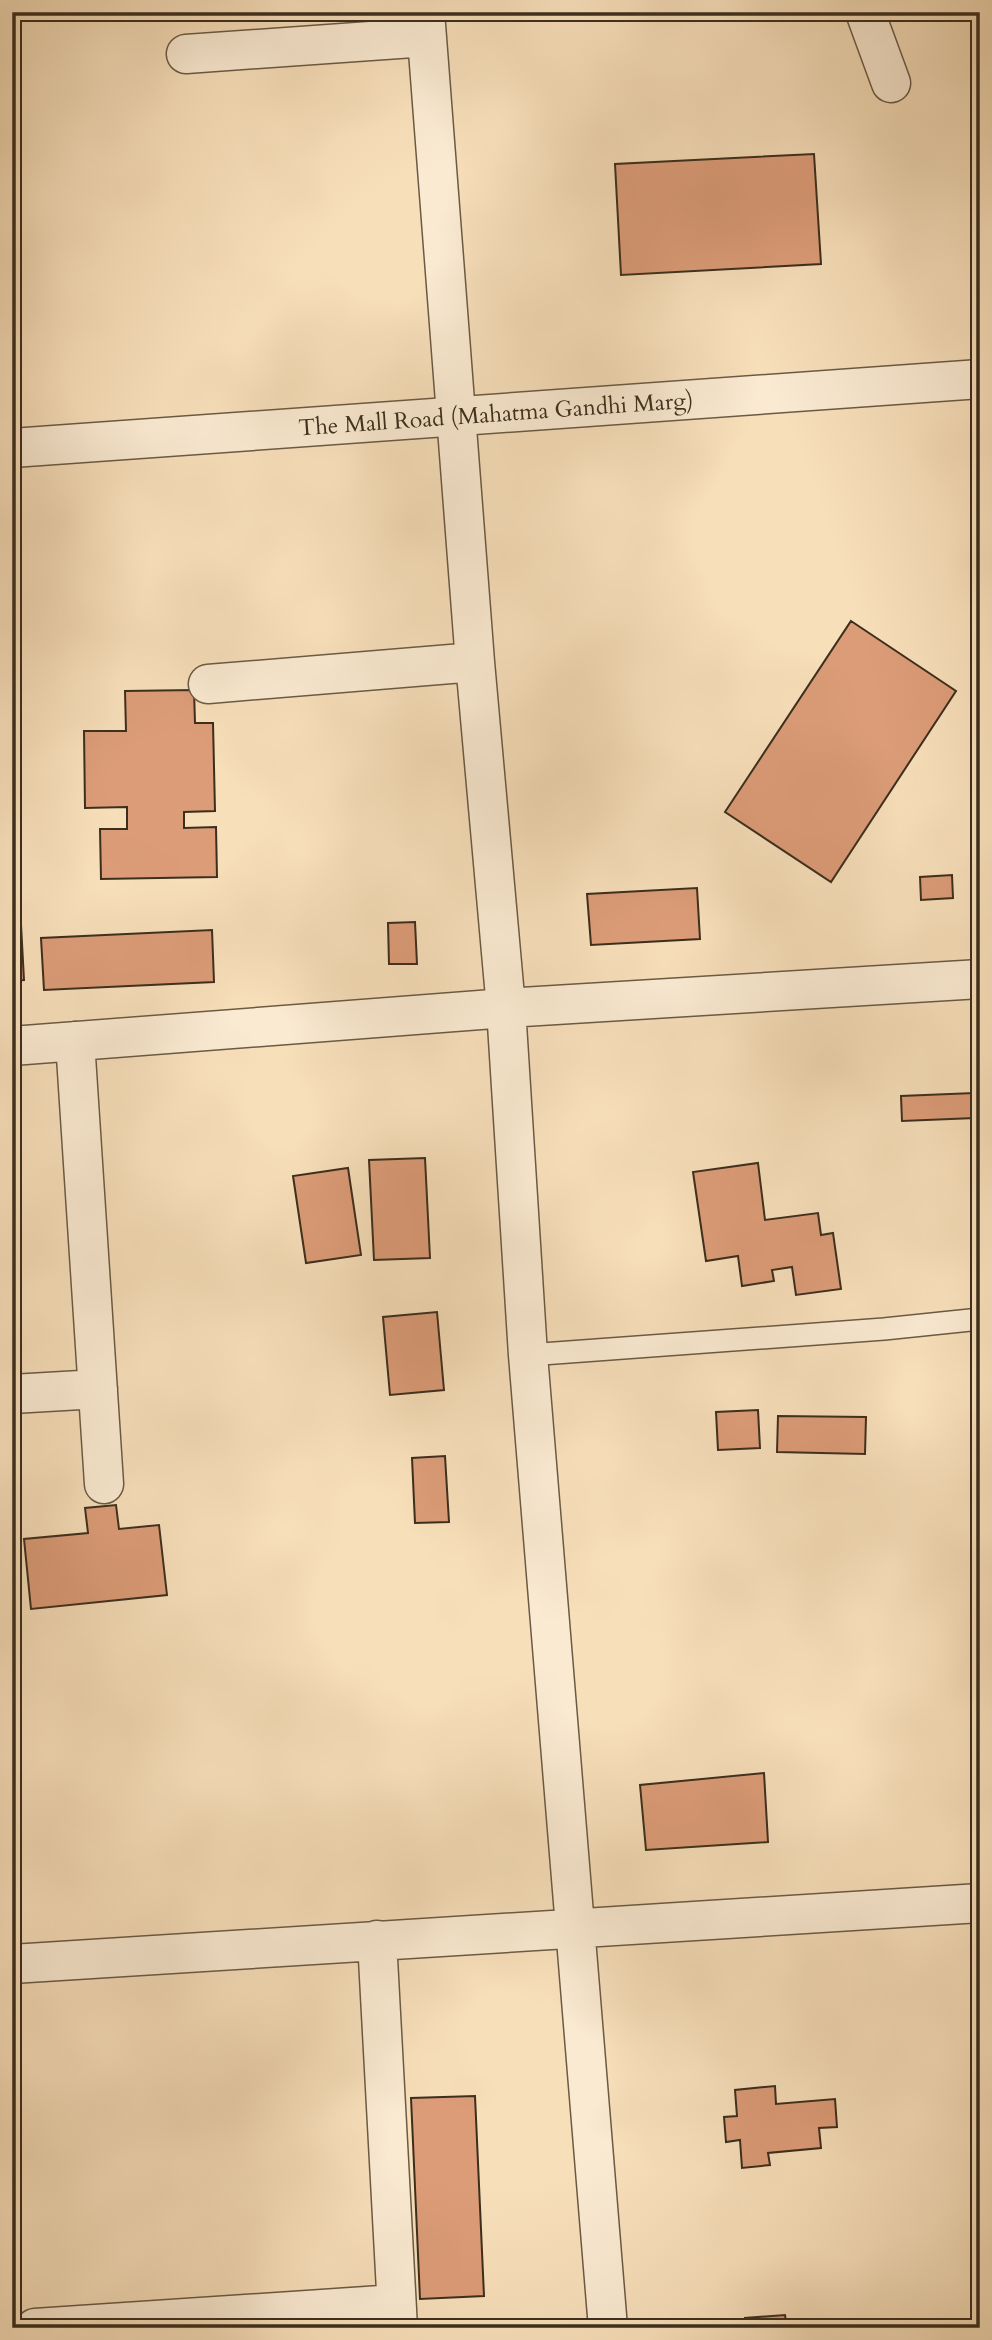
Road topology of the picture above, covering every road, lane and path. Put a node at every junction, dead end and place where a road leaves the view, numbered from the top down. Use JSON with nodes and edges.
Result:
{"nodes":[{"id":1,"x":865,"y":12,"type":"edge"},
{"id":2,"x":426,"y":25,"type":"edge"},
{"id":3,"x":186,"y":54,"type":"dead end"},
{"id":4,"x":891,"y":83,"type":"dead end"},
{"id":5,"x":980,"y":379,"type":"edge"},
{"id":6,"x":457,"y":417,"type":"junction"},
{"id":7,"x":12,"y":448,"type":"edge"},
{"id":8,"x":475,"y":662,"type":"junction"},
{"id":9,"x":208,"y":684,"type":"dead end"},
{"id":10,"x":980,"y":979,"type":"edge"},
{"id":11,"x":506,"y":1008,"type":"junction"},
{"id":12,"x":75,"y":1041,"type":"junction"},
{"id":13,"x":12,"y":1046,"type":"edge"},
{"id":14,"x":980,"y":1319,"type":"edge"},
{"id":15,"x":528,"y":1355,"type":"junction"},
{"id":16,"x":98,"y":1389,"type":"junction"},
{"id":17,"x":12,"y":1394,"type":"edge"},
{"id":18,"x":104,"y":1484,"type":"dead end"},
{"id":19,"x":980,"y":1903,"type":"edge"},
{"id":20,"x":575,"y":1930,"type":"junction"},
{"id":21,"x":377,"y":1940,"type":"junction"},
{"id":22,"x":12,"y":1964,"type":"edge"},
{"id":23,"x":397,"y":2316,"type":"edge"},
{"id":24,"x":35,"y":2328,"type":"edge"},
{"id":25,"x":608,"y":2328,"type":"edge"}],
"edges":[{"from":1,"to":4,"type":"street"},
{"from":2,"to":3,"type":"street"},
{"from":2,"to":6,"type":"street"},
{"from":5,"to":6,"type":"street","name":"The Mall Road (Mahatma Gandhi Marg)"},
{"from":6,"to":7,"type":"street","name":"The Mall Road (Mahatma Gandhi Marg)"},
{"from":6,"to":8,"type":"street"},
{"from":8,"to":9,"type":"street"},
{"from":8,"to":11,"type":"street"},
{"from":10,"to":11,"type":"street"},
{"from":11,"to":12,"type":"street"},
{"from":11,"to":15,"type":"street"},
{"from":12,"to":13,"type":"street"},
{"from":12,"to":16,"type":"street"},
{"from":14,"to":15,"type":"lane"},
{"from":15,"to":20,"type":"street"},
{"from":16,"to":17,"type":"street"},
{"from":16,"to":18,"type":"street"},
{"from":19,"to":20,"type":"street"},
{"from":20,"to":21,"type":"street"},
{"from":20,"to":25,"type":"street"},
{"from":21,"to":22,"type":"street"},
{"from":21,"to":23,"type":"street"},
{"from":23,"to":24,"type":"street"}]}
